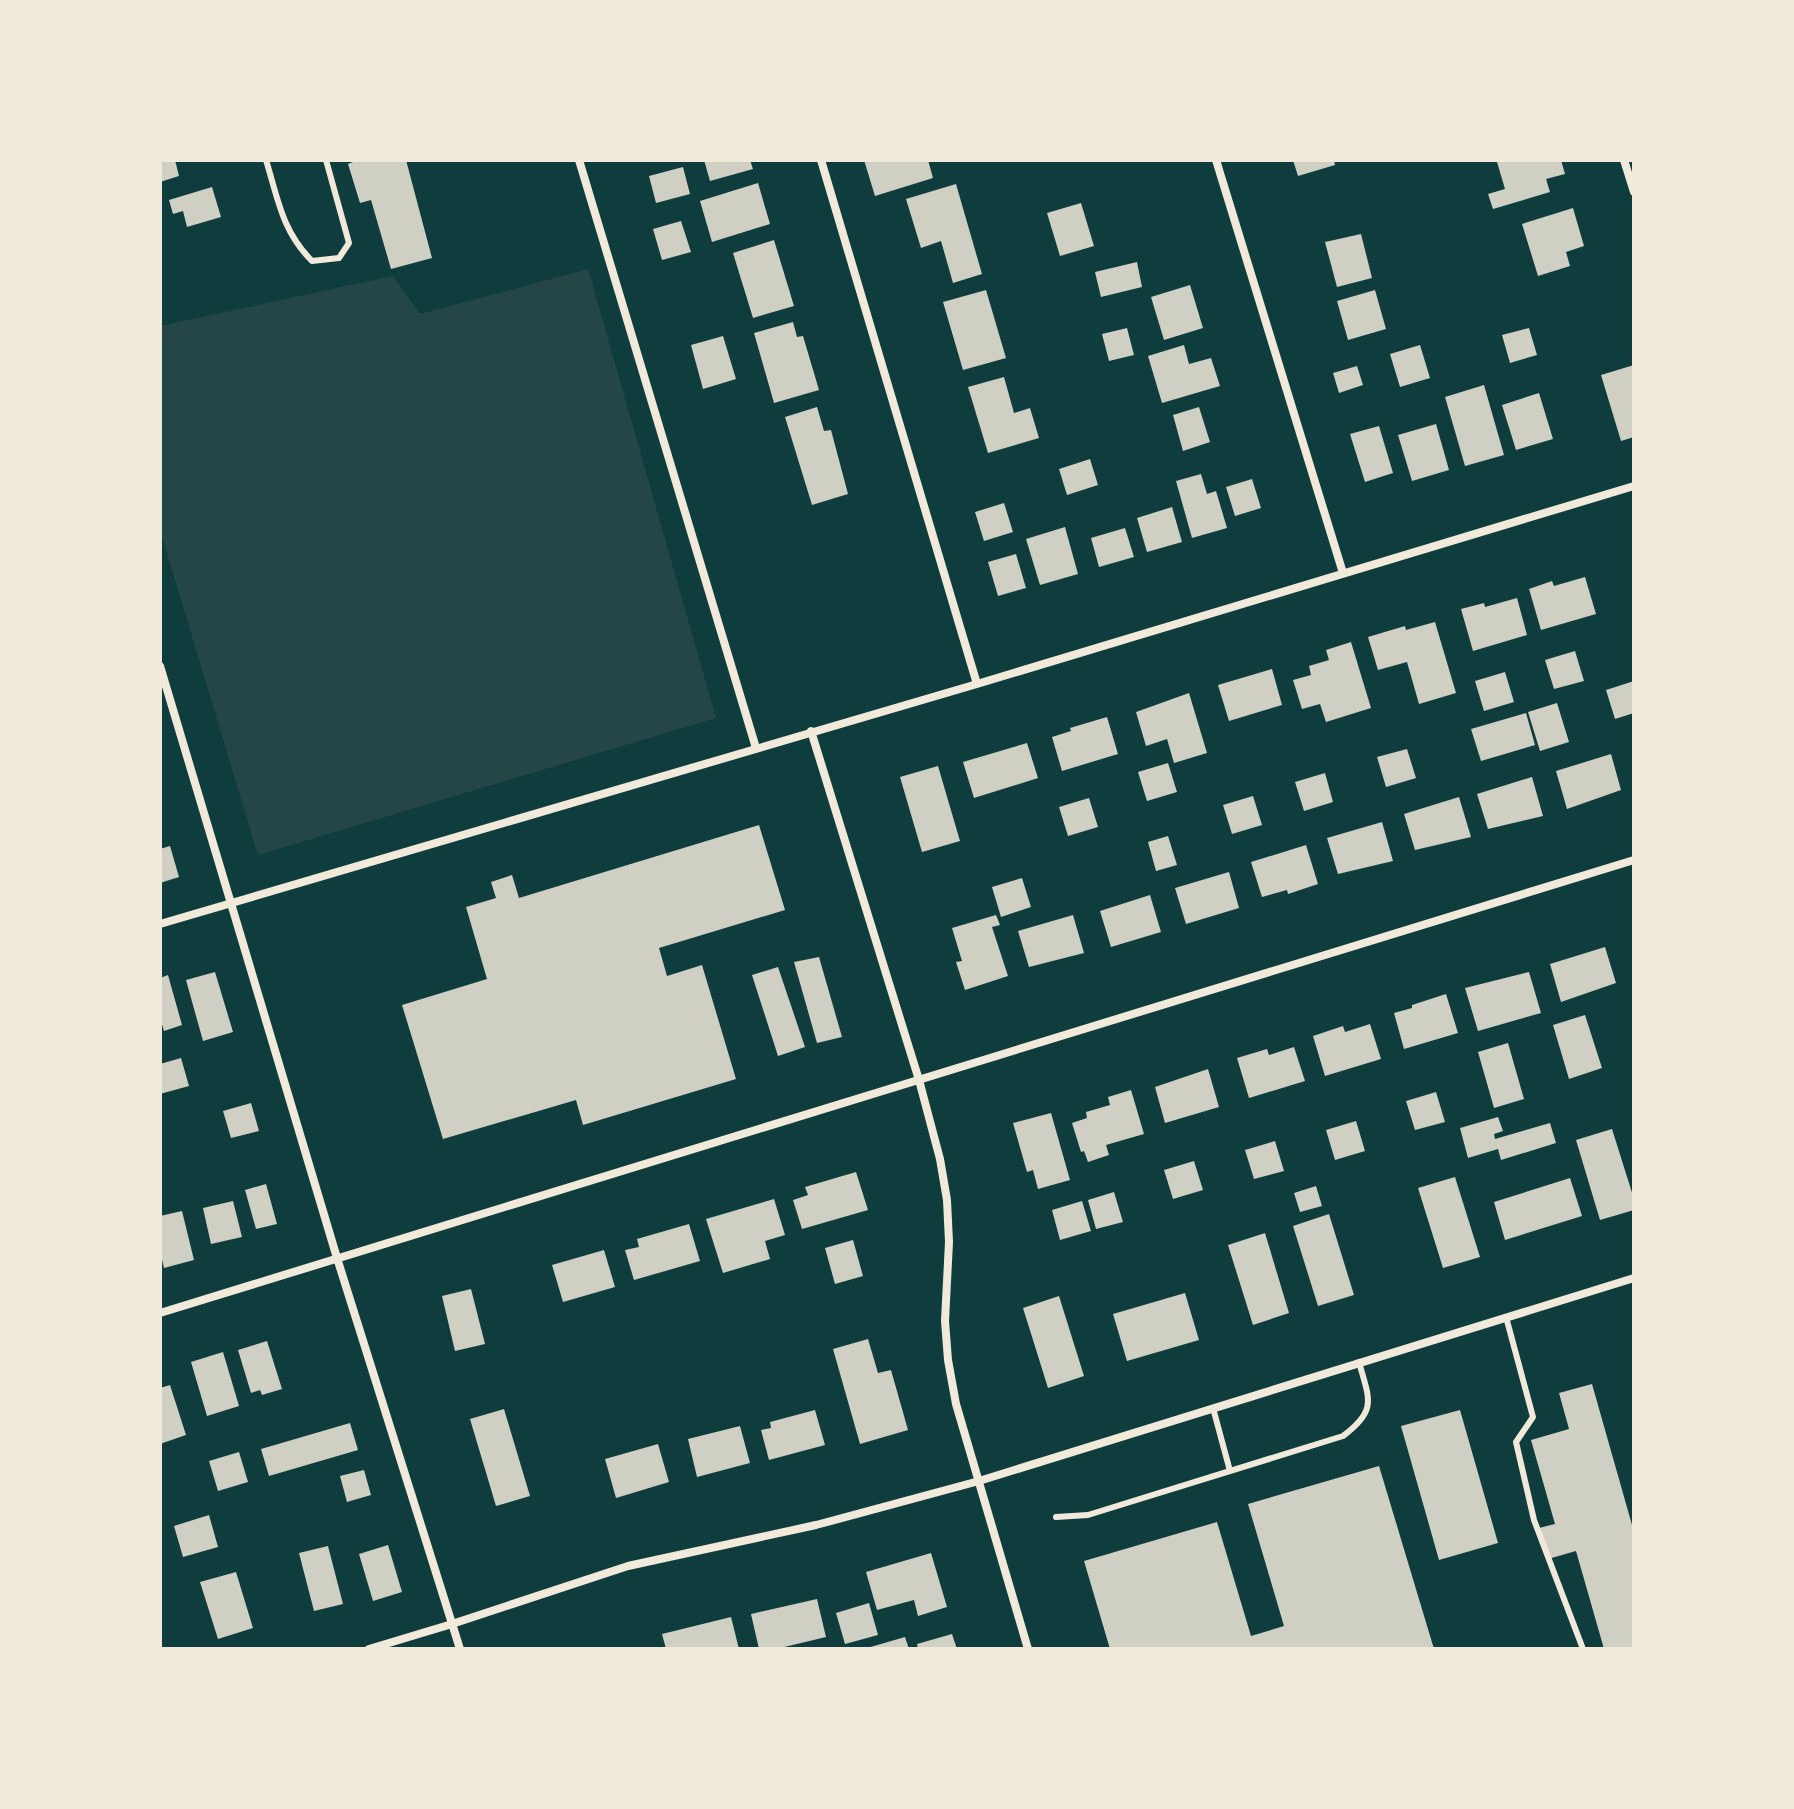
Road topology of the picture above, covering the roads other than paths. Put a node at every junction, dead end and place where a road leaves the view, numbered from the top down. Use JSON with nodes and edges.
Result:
{"nodes":[{"id":1,"x":266,"y":160,"type":"edge"},
{"id":2,"x":326,"y":160,"type":"edge"},
{"id":3,"x":579,"y":160,"type":"edge"},
{"id":4,"x":821,"y":160,"type":"edge"},
{"id":5,"x":1216,"y":160,"type":"edge"},
{"id":6,"x":1624,"y":160,"type":"edge"},
{"id":7,"x":1634,"y":192,"type":"edge"},
{"id":8,"x":1634,"y":486,"type":"edge"},
{"id":9,"x":1343,"y":573,"type":"junction"},
{"id":10,"x":160,"y":666,"type":"edge"},
{"id":11,"x":977,"y":684,"type":"junction"},
{"id":12,"x":811,"y":731,"type":"junction"},
{"id":13,"x":756,"y":748,"type":"junction"},
{"id":14,"x":1634,"y":860,"type":"edge"},
{"id":15,"x":231,"y":903,"type":"junction"},
{"id":16,"x":160,"y":924,"type":"edge"},
{"id":17,"x":919,"y":1080,"type":"junction"},
{"id":18,"x":337,"y":1258,"type":"junction"},
{"id":19,"x":1634,"y":1278,"type":"edge"},
{"id":20,"x":160,"y":1313,"type":"edge"},
{"id":21,"x":1506,"y":1317,"type":"junction"},
{"id":22,"x":1359,"y":1362,"type":"junction"},
{"id":23,"x":1213,"y":1408,"type":"junction"},
{"id":24,"x":1230,"y":1471,"type":"junction"},
{"id":25,"x":979,"y":1481,"type":"junction"},
{"id":26,"x":1056,"y":1517,"type":"dead end"},
{"id":27,"x":452,"y":1624,"type":"junction"},
{"id":28,"x":369,"y":1649,"type":"edge"},
{"id":29,"x":460,"y":1649,"type":"edge"},
{"id":30,"x":1028,"y":1649,"type":"edge"},
{"id":31,"x":1583,"y":1649,"type":"edge"}],
"edges":[{"from":1,"to":2,"type":"lane"},
{"from":3,"to":13,"type":"street"},
{"from":4,"to":11,"type":"street"},
{"from":5,"to":9,"type":"street"},
{"from":6,"to":7,"type":"street"},
{"from":8,"to":9,"type":"street"},
{"from":9,"to":11,"type":"street"},
{"from":10,"to":15,"type":"street"},
{"from":11,"to":12,"type":"street"},
{"from":12,"to":13,"type":"street"},
{"from":12,"to":17,"type":"street"},
{"from":13,"to":15,"type":"street"},
{"from":14,"to":17,"type":"street"},
{"from":15,"to":16,"type":"street"},
{"from":15,"to":18,"type":"street"},
{"from":17,"to":18,"type":"street"},
{"from":17,"to":25,"type":"street"},
{"from":18,"to":20,"type":"street"},
{"from":18,"to":27,"type":"street"},
{"from":19,"to":21,"type":"street"},
{"from":21,"to":22,"type":"street"},
{"from":21,"to":31,"type":"lane"},
{"from":22,"to":23,"type":"street"},
{"from":22,"to":24,"type":"lane"},
{"from":23,"to":24,"type":"lane"},
{"from":23,"to":25,"type":"street"},
{"from":24,"to":26,"type":"lane"},
{"from":25,"to":27,"type":"street"},
{"from":25,"to":30,"type":"street"},
{"from":27,"to":28,"type":"street"},
{"from":27,"to":29,"type":"street"}]}
